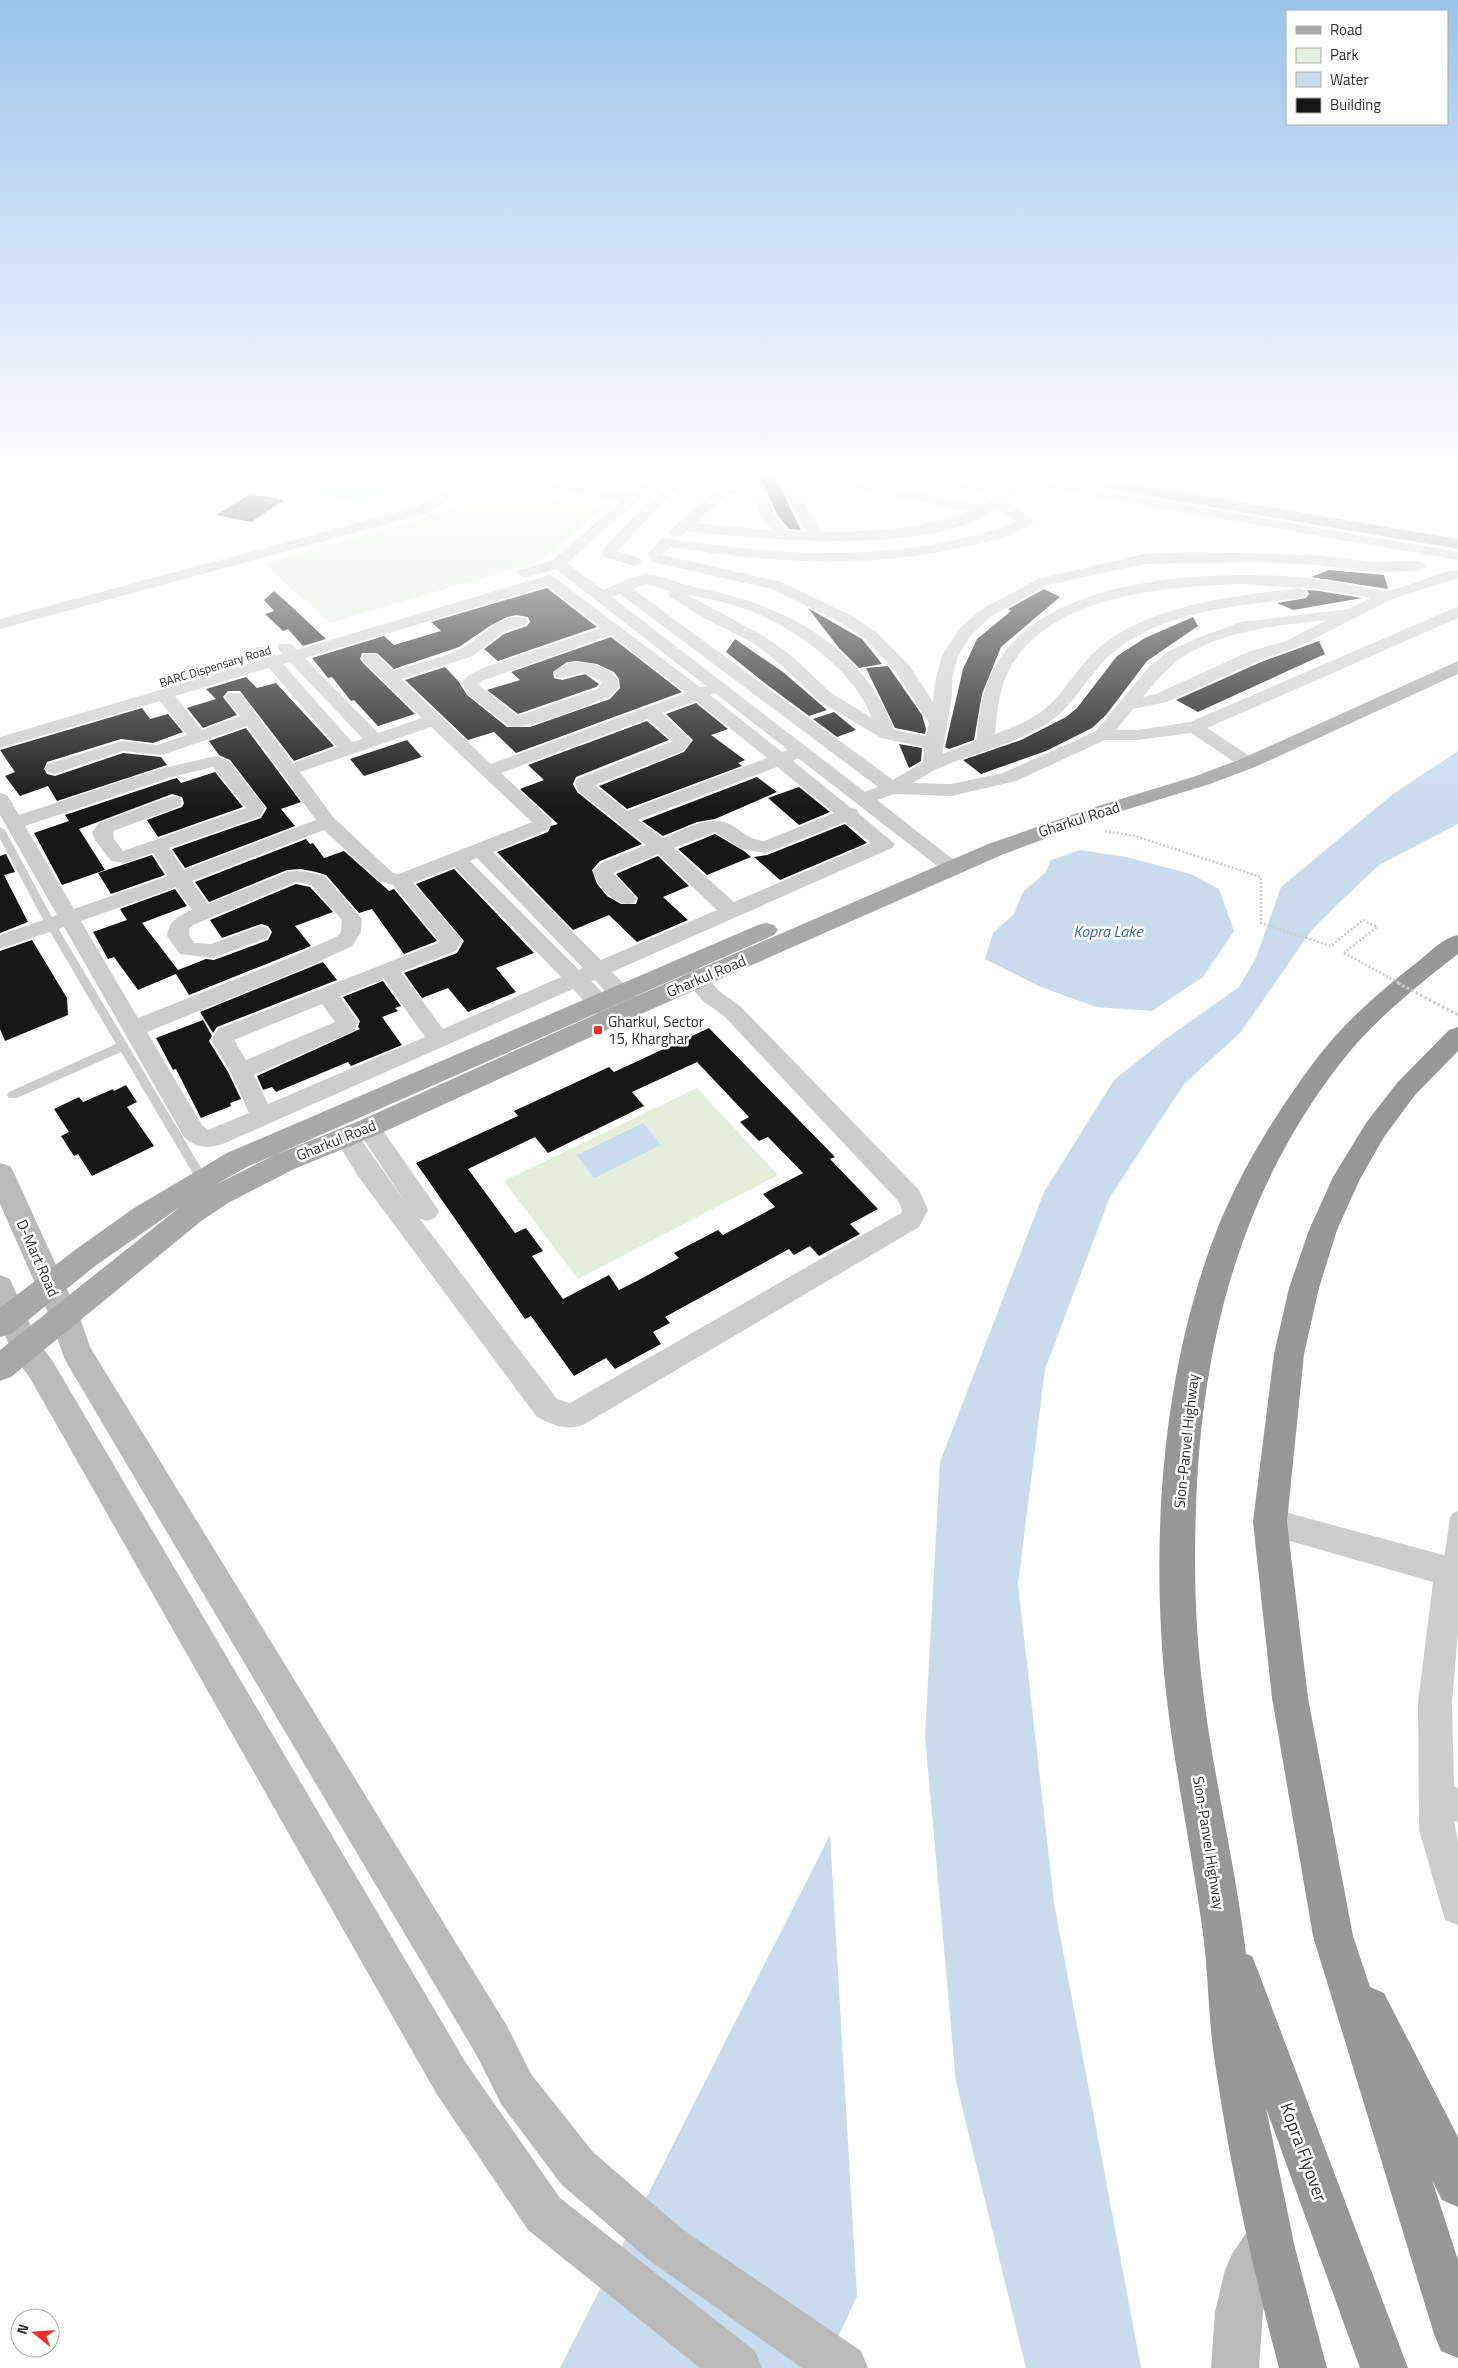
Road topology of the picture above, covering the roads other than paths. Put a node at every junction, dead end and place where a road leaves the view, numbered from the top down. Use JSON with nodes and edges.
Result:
{"nodes":[{"id":1,"x":146,"y":585,"type":"edge"},
{"id":2,"x":492,"y":585,"type":"edge"},
{"id":3,"x":532,"y":585,"type":"edge"},
{"id":4,"x":555,"y":585,"type":"edge"},
{"id":5,"x":585,"y":585,"type":"edge"},
{"id":6,"x":626,"y":585,"type":"edge"},
{"id":7,"x":665,"y":585,"type":"edge"},
{"id":8,"x":686,"y":585,"type":"edge"},
{"id":9,"x":774,"y":585,"type":"edge"},
{"id":10,"x":1038,"y":585,"type":"edge"},
{"id":11,"x":1170,"y":585,"type":"edge"},
{"id":12,"x":1326,"y":585,"type":"edge"},
{"id":13,"x":1423,"y":585,"type":"edge"},
{"id":14,"x":621,"y":588,"type":"junction"},
{"id":15,"x":1350,"y":589,"type":"junction"},
{"id":16,"x":600,"y":596,"type":"junction"},
{"id":17,"x":1386,"y":596,"type":"junction"},
{"id":18,"x":1458,"y":612,"type":"edge"},
{"id":19,"x":1353,"y":613,"type":"junction"},
{"id":20,"x":520,"y":621,"type":"dead end"},
{"id":21,"x":0,"y":624,"type":"edge"},
{"id":22,"x":613,"y":629,"type":"junction"},
{"id":23,"x":1458,"y":649,"type":"edge"},
{"id":24,"x":288,"y":651,"type":"junction"},
{"id":25,"x":269,"y":657,"type":"junction"},
{"id":26,"x":370,"y":658,"type":"dead end"},
{"id":27,"x":1458,"y":667,"type":"edge"},
{"id":28,"x":562,"y":674,"type":"dead end"},
{"id":29,"x":390,"y":677,"type":"junction"},
{"id":30,"x":718,"y":687,"type":"junction"},
{"id":31,"x":164,"y":694,"type":"junction"},
{"id":32,"x":698,"y":694,"type":"junction"},
{"id":33,"x":234,"y":697,"type":"dead end"},
{"id":34,"x":1128,"y":705,"type":"junction"},
{"id":35,"x":650,"y":712,"type":"junction"},
{"id":36,"x":249,"y":719,"type":"junction"},
{"id":37,"x":434,"y":720,"type":"junction"},
{"id":38,"x":937,"y":722,"type":"junction"},
{"id":39,"x":1194,"y":727,"type":"junction"},
{"id":40,"x":0,"y":730,"type":"edge"},
{"id":41,"x":887,"y":734,"type":"junction"},
{"id":42,"x":1102,"y":735,"type":"junction"},
{"id":43,"x":198,"y":737,"type":"junction"},
{"id":44,"x":374,"y":742,"type":"junction"},
{"id":45,"x":0,"y":743,"type":"edge"},
{"id":46,"x":933,"y":743,"type":"junction"},
{"id":47,"x":986,"y":744,"type":"junction"},
{"id":48,"x":349,"y":750,"type":"junction"},
{"id":49,"x":800,"y":751,"type":"junction"},
{"id":50,"x":1240,"y":758,"type":"junction"},
{"id":51,"x":778,"y":760,"type":"junction"},
{"id":52,"x":932,"y":764,"type":"junction"},
{"id":53,"x":54,"y":768,"type":"dead end"},
{"id":54,"x":289,"y":770,"type":"junction"},
{"id":55,"x":489,"y":771,"type":"junction"},
{"id":56,"x":892,"y":788,"type":"junction"},
{"id":57,"x":0,"y":799,"type":"edge"},
{"id":58,"x":174,"y":802,"type":"dead end"},
{"id":59,"x":856,"y":806,"type":"junction"},
{"id":60,"x":625,"y":818,"type":"junction"},
{"id":61,"x":327,"y":822,"type":"junction"},
{"id":62,"x":7,"y":826,"type":"edge"},
{"id":63,"x":158,"y":846,"type":"junction"},
{"id":64,"x":660,"y":846,"type":"junction"},
{"id":65,"x":480,"y":850,"type":"junction"},
{"id":66,"x":457,"y":859,"type":"junction"},
{"id":67,"x":944,"y":862,"type":"junction"},
{"id":68,"x":180,"y":878,"type":"junction"},
{"id":69,"x":400,"y":881,"type":"junction"},
{"id":70,"x":627,"y":899,"type":"dead end"},
{"id":71,"x":732,"y":912,"type":"junction"},
{"id":72,"x":204,"y":913,"type":"junction"},
{"id":73,"x":59,"y":920,"type":"junction"},
{"id":74,"x":260,"y":933,"type":"dead end"},
{"id":75,"x":0,"y":942,"type":"edge"},
{"id":76,"x":1458,"y":942,"type":"edge"},
{"id":77,"x":388,"y":969,"type":"junction"},
{"id":78,"x":599,"y":970,"type":"junction"},
{"id":79,"x":576,"y":980,"type":"junction"},
{"id":80,"x":327,"y":994,"type":"junction"},
{"id":81,"x":709,"y":994,"type":"junction"},
{"id":82,"x":616,"y":1005,"type":"junction"},
{"id":83,"x":1458,"y":1036,"type":"edge"},
{"id":84,"x":128,"y":1037,"type":"junction"},
{"id":85,"x":439,"y":1040,"type":"junction"},
{"id":86,"x":763,"y":1057,"type":"dead end"},
{"id":87,"x":241,"y":1071,"type":"junction"},
{"id":88,"x":14,"y":1095,"type":"dead end"},
{"id":89,"x":262,"y":1116,"type":"junction"},
{"id":90,"x":357,"y":1132,"type":"junction"},
{"id":91,"x":378,"y":1164,"type":"junction"},
{"id":92,"x":0,"y":1173,"type":"edge"},
{"id":93,"x":202,"y":1179,"type":"junction"},
{"id":94,"x":426,"y":1211,"type":"dead end"},
{"id":95,"x":0,"y":1287,"type":"edge"},
{"id":96,"x":57,"y":1300,"type":"junction"},
{"id":97,"x":9,"y":1339,"type":"edge"},
{"id":98,"x":1458,"y":1518,"type":"edge"},
{"id":99,"x":1270,"y":1522,"type":"junction"},
{"id":100,"x":1453,"y":1588,"type":"edge"},
{"id":101,"x":1447,"y":1817,"type":"edge"},
{"id":102,"x":1458,"y":1907,"type":"edge"},
{"id":103,"x":1332,"y":1936,"type":"junction"},
{"id":104,"x":1224,"y":1937,"type":"junction"},
{"id":105,"x":1458,"y":2184,"type":"edge"},
{"id":106,"x":1270,"y":2239,"type":"junction"},
{"id":107,"x":1458,"y":2334,"type":"edge"},
{"id":108,"x":738,"y":2368,"type":"edge"},
{"id":109,"x":843,"y":2368,"type":"edge"},
{"id":110,"x":1235,"y":2368,"type":"edge"},
{"id":111,"x":1303,"y":2368,"type":"edge"},
{"id":112,"x":1384,"y":2368,"type":"edge"}],
"edges":[{"from":1,"to":21,"type":"street"},
{"from":2,"to":24,"type":"street","name":"BARC Dispensary Road"},
{"from":3,"to":24,"type":"street"},
{"from":4,"to":22,"type":"street"},
{"from":5,"to":16,"type":"street"},
{"from":6,"to":14,"type":"street"},
{"from":7,"to":41,"type":"street"},
{"from":8,"to":41,"type":"street"},
{"from":9,"to":38,"type":"street"},
{"from":10,"to":38,"type":"street"},
{"from":11,"to":47,"type":"street"},
{"from":12,"to":15,"type":"street"},
{"from":13,"to":17,"type":"street"},
{"from":14,"to":16,"type":"street"},
{"from":14,"to":56,"type":"street"},
{"from":15,"to":17,"type":"street"},
{"from":15,"to":47,"type":"street"},
{"from":16,"to":30,"type":"street"},
{"from":17,"to":19,"type":"street"},
{"from":18,"to":39,"type":"street"},
{"from":19,"to":34,"type":"street"},
{"from":19,"to":34,"type":"street"},
{"from":20,"to":29,"type":"street"},
{"from":22,"to":28,"type":"street"},
{"from":22,"to":32,"type":"street"},
{"from":23,"to":50,"type":"main road","name":"Gharkul Road"},
{"from":24,"to":25,"type":"street"},
{"from":24,"to":44,"type":"street"},
{"from":25,"to":31,"type":"street"},
{"from":25,"to":40,"type":"street","name":"BARC Dispensary Road"},
{"from":25,"to":48,"type":"street"},
{"from":26,"to":29,"type":"street"},
{"from":27,"to":50,"type":"main road","name":"Gharkul Road"},
{"from":29,"to":37,"type":"street"},
{"from":30,"to":32,"type":"street"},
{"from":30,"to":49,"type":"street"},
{"from":31,"to":43,"type":"street"},
{"from":31,"to":45,"type":"street"},
{"from":32,"to":35,"type":"street"},
{"from":32,"to":51,"type":"street"},
{"from":33,"to":36,"type":"street"},
{"from":34,"to":42,"type":"street"},
{"from":35,"to":55,"type":"street"},
{"from":35,"to":60,"type":"street"},
{"from":36,"to":43,"type":"street"},
{"from":36,"to":54,"type":"street"},
{"from":37,"to":44,"type":"street"},
{"from":37,"to":55,"type":"street"},
{"from":38,"to":46,"type":"street"},
{"from":39,"to":42,"type":"street"},
{"from":39,"to":50,"type":"street"},
{"from":41,"to":46,"type":"street"},
{"from":42,"to":56,"type":"street"},
{"from":43,"to":53,"type":"street"},
{"from":44,"to":48,"type":"street"},
{"from":46,"to":52,"type":"street"},
{"from":47,"to":52,"type":"street"},
{"from":48,"to":54,"type":"street"},
{"from":49,"to":51,"type":"street"},
{"from":49,"to":59,"type":"street"},
{"from":50,"to":67,"type":"main road","name":"Gharkul Road"},
{"from":50,"to":67,"type":"main road","name":"Gharkul Road"},
{"from":51,"to":59,"type":"street"},
{"from":51,"to":60,"type":"street"},
{"from":52,"to":56,"type":"street"},
{"from":54,"to":61,"type":"street"},
{"from":55,"to":65,"type":"street"},
{"from":56,"to":59,"type":"street"},
{"from":57,"to":62,"type":"street"},
{"from":58,"to":63,"type":"street"},
{"from":59,"to":64,"type":"street"},
{"from":59,"to":67,"type":"street"},
{"from":59,"to":71,"type":"street"},
{"from":60,"to":64,"type":"street"},
{"from":61,"to":68,"type":"street"},
{"from":61,"to":69,"type":"street"},
{"from":62,"to":63,"type":"street"},
{"from":62,"to":73,"type":"street"},
{"from":63,"to":68,"type":"street"},
{"from":64,"to":70,"type":"street"},
{"from":64,"to":71,"type":"street"},
{"from":65,"to":66,"type":"street"},
{"from":65,"to":78,"type":"street"},
{"from":66,"to":69,"type":"street"},
{"from":66,"to":79,"type":"street"},
{"from":67,"to":81,"type":"main road","name":"Gharkul Road"},
{"from":68,"to":72,"type":"street"},
{"from":68,"to":73,"type":"street"},
{"from":69,"to":77,"type":"street"},
{"from":71,"to":78,"type":"street"},
{"from":72,"to":74,"type":"street"},
{"from":72,"to":84,"type":"street"},
{"from":73,"to":75,"type":"street"},
{"from":73,"to":84,"type":"street"},
{"from":76,"to":104,"type":"highway","name":"Sion-Panvel Highway"},
{"from":77,"to":80,"type":"street"},
{"from":77,"to":85,"type":"street"},
{"from":78,"to":79,"type":"street"},
{"from":78,"to":82,"type":"street"},
{"from":79,"to":82,"type":"street"},
{"from":79,"to":85,"type":"street"},
{"from":80,"to":87,"type":"street"},
{"from":80,"to":87,"type":"street"},
{"from":81,"to":82,"type":"main road","name":"Gharkul Road"},
{"from":81,"to":86,"type":"street"},
{"from":81,"to":91,"type":"street"},
{"from":82,"to":90,"type":"main road","name":"Gharkul Road"},
{"from":82,"to":93,"type":"main road","name":"Gharkul Road"},
{"from":83,"to":99,"type":"highway"},
{"from":84,"to":88,"type":"lane"},
{"from":84,"to":89,"type":"street"},
{"from":84,"to":93,"type":"lane"},
{"from":85,"to":89,"type":"street"},
{"from":87,"to":89,"type":"street"},
{"from":90,"to":91,"type":"street"},
{"from":90,"to":96,"type":"main road","name":"Gharkul Road"},
{"from":91,"to":94,"type":"street"},
{"from":92,"to":96,"type":"street","name":"D-Mart Road"},
{"from":93,"to":96,"type":"main road","name":"Gharkul Road"},
{"from":95,"to":97,"type":"street"},
{"from":96,"to":97,"type":"main road","name":"Gharkul Road"},
{"from":96,"to":109,"type":"street","name":"D-Mart Road"},
{"from":97,"to":108,"type":"street"},
{"from":98,"to":100,"type":"lane"},
{"from":99,"to":100,"type":"street"},
{"from":99,"to":103,"type":"highway"},
{"from":100,"to":101,"type":"street"},
{"from":101,"to":102,"type":"street"},
{"from":103,"to":105,"type":"highway"},
{"from":103,"to":107,"type":"highway"},
{"from":104,"to":106,"type":"highway"},
{"from":104,"to":112,"type":"highway","name":"Kopra Flyover"},
{"from":106,"to":110,"type":"street"},
{"from":106,"to":111,"type":"highway"}]}
